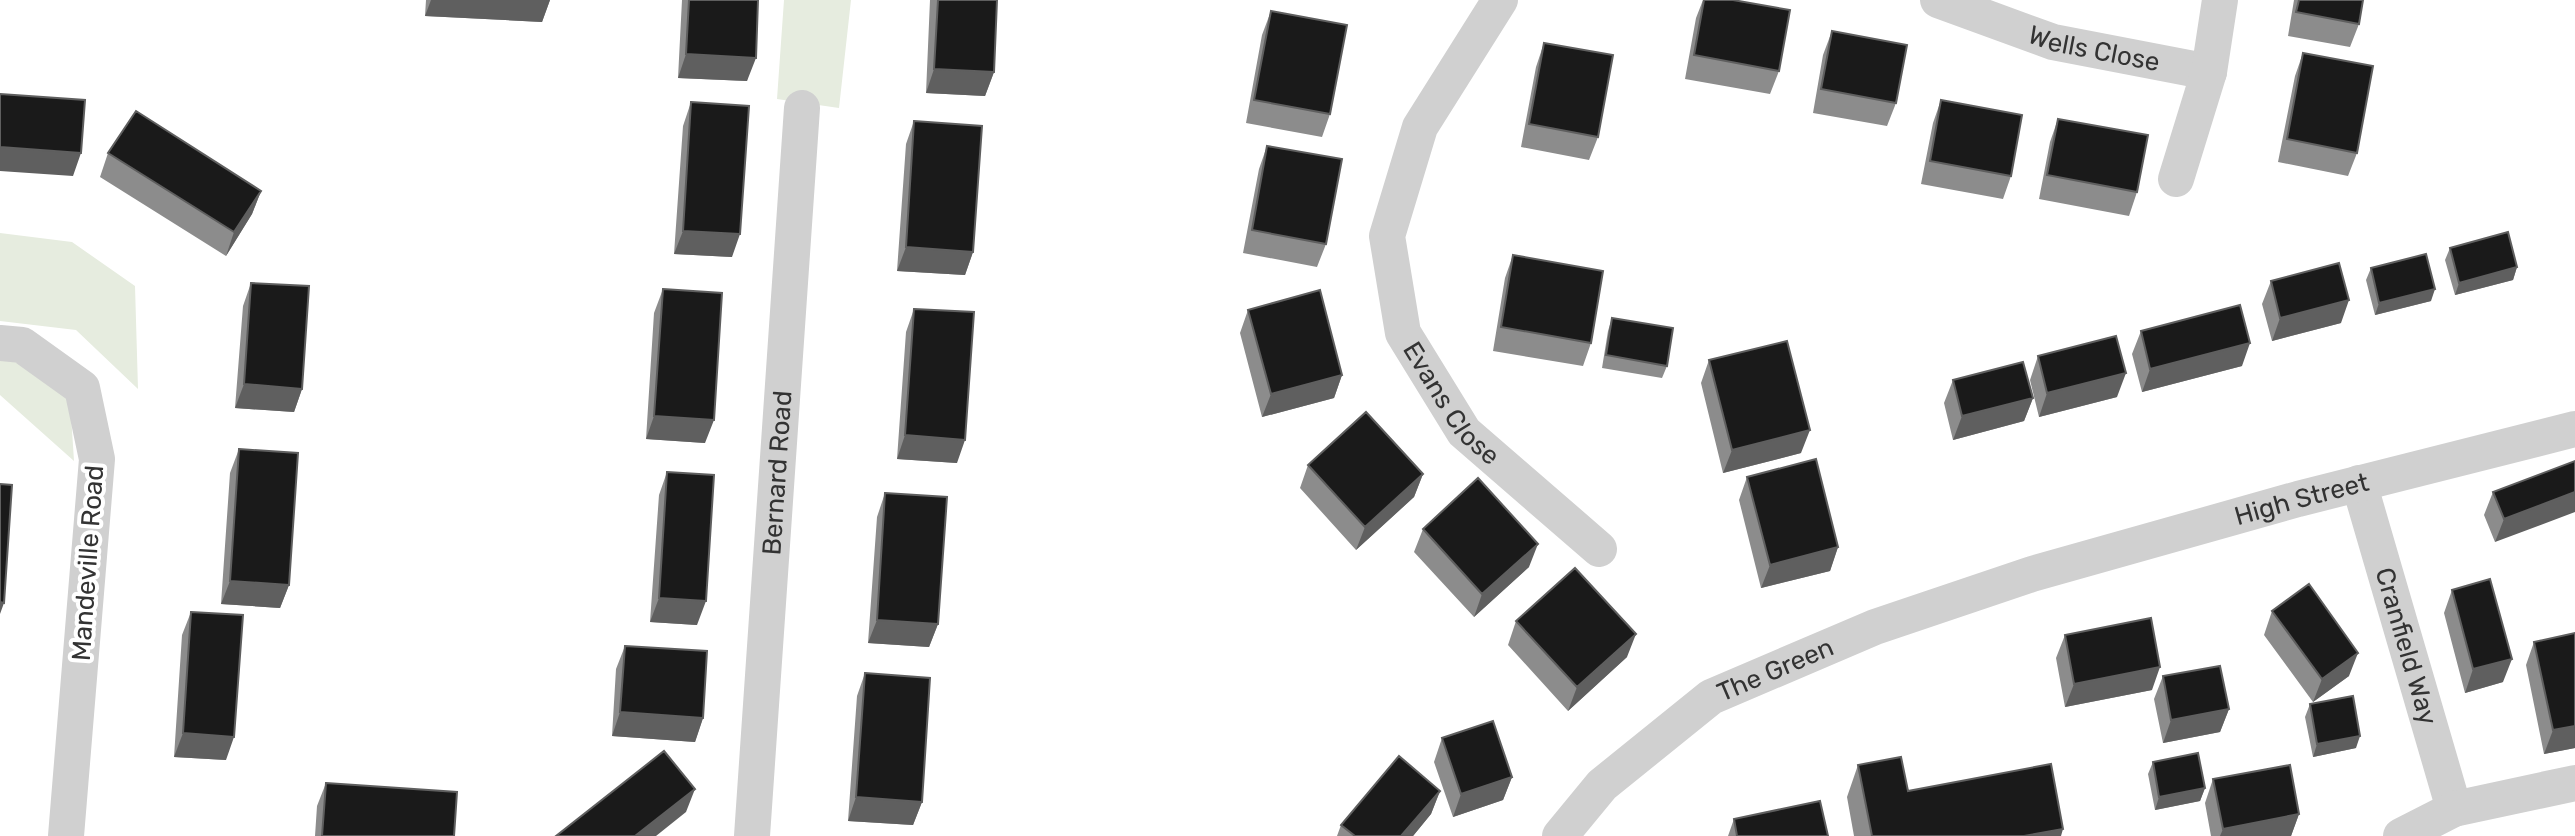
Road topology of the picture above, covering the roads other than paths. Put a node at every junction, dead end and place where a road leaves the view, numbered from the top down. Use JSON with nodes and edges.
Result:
{"nodes":[{"id":1,"x":1500,"y":0,"type":"edge"},
{"id":2,"x":1938,"y":0,"type":"edge"},
{"id":3,"x":2220,"y":0,"type":"edge"},
{"id":4,"x":2209,"y":72,"type":"junction"},
{"id":5,"x":802,"y":108,"type":"dead end"},
{"id":6,"x":2176,"y":179,"type":"dead end"},
{"id":7,"x":0,"y":343,"type":"edge"},
{"id":8,"x":2575,"y":429,"type":"edge"},
{"id":9,"x":2359,"y":483,"type":"junction"},
{"id":10,"x":1599,"y":549,"type":"dead end"},
{"id":11,"x":2032,"y":574,"type":"joint"},
{"id":12,"x":2575,"y":783,"type":"edge"},
{"id":13,"x":2454,"y":809,"type":"junction"},
{"id":14,"x":66,"y":836,"type":"edge"},
{"id":15,"x":752,"y":836,"type":"edge"},
{"id":16,"x":1560,"y":836,"type":"edge"},
{"id":17,"x":2401,"y":836,"type":"edge"}],
"edges":[{"from":1,"to":10,"type":"street","name":"Evans Close"},
{"from":2,"to":4,"type":"street","name":"Wells Close"},
{"from":3,"to":4,"type":"street"},
{"from":4,"to":6,"type":"street"},
{"from":5,"to":15,"type":"street","name":"Bernard Road"},
{"from":7,"to":14,"type":"street","name":"Mandeville Road"},
{"from":8,"to":9,"type":"street","name":"High Street"},
{"from":9,"to":11,"type":"street","name":"High Street"},
{"from":9,"to":13,"type":"street","name":"Cranfield Way"},
{"from":11,"to":16,"type":"street","name":"The Green"},
{"from":12,"to":13,"type":"street"},
{"from":13,"to":17,"type":"street"}]}
